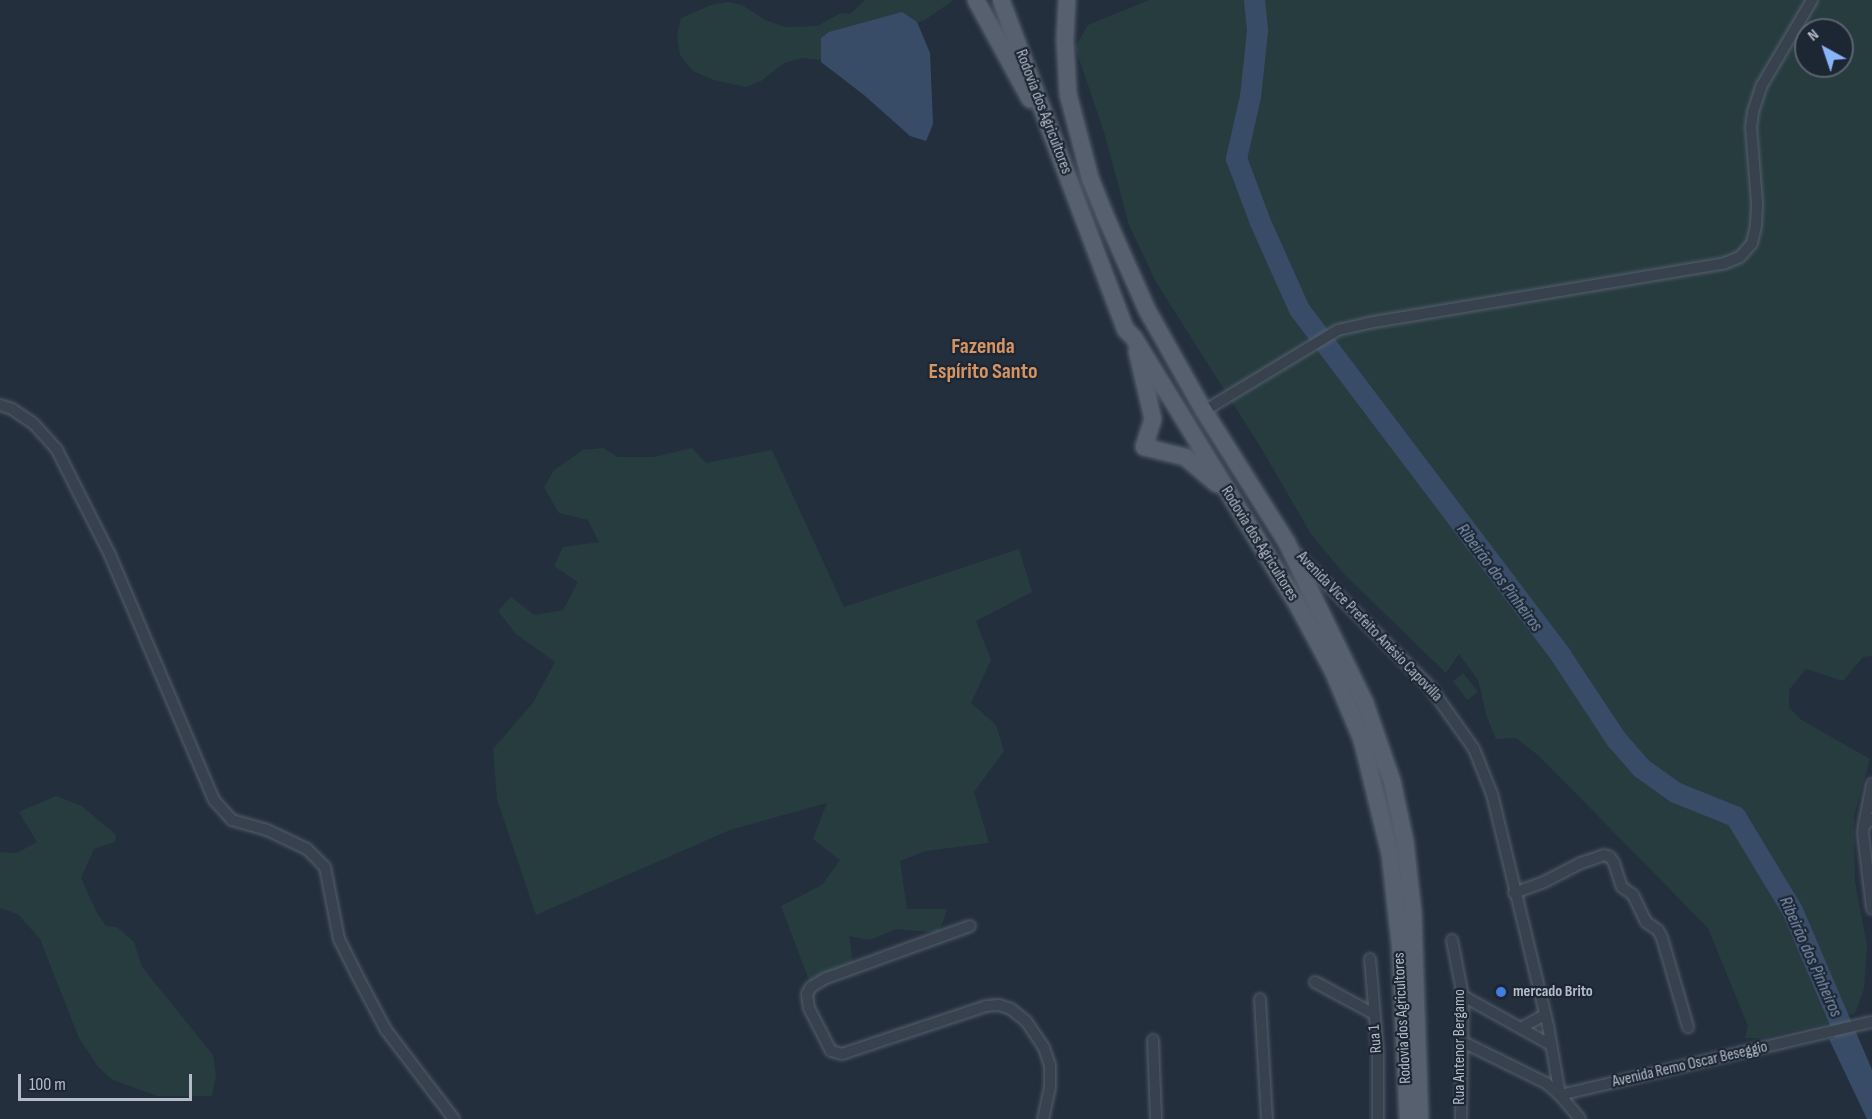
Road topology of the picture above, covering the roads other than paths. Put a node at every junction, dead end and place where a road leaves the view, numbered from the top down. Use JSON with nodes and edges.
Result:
{"nodes":[{"id":1,"x":976,"y":0,"type":"edge"},
{"id":2,"x":1002,"y":0,"type":"edge"},
{"id":3,"x":1067,"y":0,"type":"edge"},
{"id":4,"x":1812,"y":0,"type":"edge"},
{"id":5,"x":1064,"y":164,"type":"junction"},
{"id":6,"x":1134,"y":338,"type":"junction"},
{"id":7,"x":0,"y":405,"type":"edge"},
{"id":8,"x":1204,"y":411,"type":"junction"},
{"id":9,"x":1228,"y":493,"type":"junction"},
{"id":10,"x":1287,"y":543,"type":"junction"},
{"id":11,"x":1872,"y":784,"type":"edge"},
{"id":12,"x":1868,"y":822,"type":"edge"},
{"id":13,"x":1869,"y":871,"type":"edge"},
{"id":14,"x":1514,"y":893,"type":"junction"},
{"id":15,"x":1872,"y":908,"type":"edge"},
{"id":16,"x":970,"y":926,"type":"dead end"},
{"id":17,"x":1452,"y":940,"type":"dead end"},
{"id":18,"x":1370,"y":959,"type":"dead end"},
{"id":19,"x":1315,"y":981,"type":"dead end"},
{"id":20,"x":1463,"y":996,"type":"junction"},
{"id":21,"x":1260,"y":999,"type":"dead end"},
{"id":22,"x":1374,"y":1014,"type":"junction"},
{"id":23,"x":1544,"y":1015,"type":"junction"},
{"id":24,"x":1872,"y":1022,"type":"edge"},
{"id":25,"x":1688,"y":1027,"type":"dead end"},
{"id":26,"x":1521,"y":1028,"type":"junction"},
{"id":27,"x":1153,"y":1040,"type":"dead end"},
{"id":28,"x":1463,"y":1042,"type":"junction"},
{"id":29,"x":1551,"y":1045,"type":"junction"},
{"id":30,"x":1560,"y":1095,"type":"junction"},
{"id":31,"x":454,"y":1119,"type":"edge"},
{"id":32,"x":1043,"y":1119,"type":"edge"},
{"id":33,"x":1156,"y":1119,"type":"edge"},
{"id":34,"x":1267,"y":1119,"type":"edge"},
{"id":35,"x":1378,"y":1119,"type":"edge"},
{"id":36,"x":1408,"y":1119,"type":"edge"},
{"id":37,"x":1420,"y":1119,"type":"edge"},
{"id":38,"x":1461,"y":1119,"type":"edge"},
{"id":39,"x":1580,"y":1119,"type":"edge"}],
"edges":[{"from":1,"to":5,"type":"main road"},
{"from":2,"to":5,"type":"main road","name":"Rodovia dos Agricultores"},
{"from":3,"to":8,"type":"main road","name":"Rodovia dos Agricultores"},
{"from":4,"to":8,"type":"street"},
{"from":5,"to":6,"type":"main road","name":"Rodovia dos Agricultores"},
{"from":6,"to":9,"type":"main road","name":"Rodovia dos Agricultores"},
{"from":6,"to":9,"type":"main road"},
{"from":7,"to":31,"type":"street"},
{"from":8,"to":10,"type":"main road","name":"Rodovia dos Agricultores"},
{"from":9,"to":36,"type":"main road","name":"Rodovia dos Agricultores"},
{"from":10,"to":14,"type":"street","name":"Avenida Vice Prefeito Anésio Capovilla"},
{"from":10,"to":37,"type":"main road","name":"Rodovia dos Agricultores"},
{"from":11,"to":12,"type":"street"},
{"from":12,"to":13,"type":"street"},
{"from":13,"to":15,"type":"street"},
{"from":14,"to":23,"type":"street","name":"Avenida Vice Prefeito Anésio Capovilla"},
{"from":14,"to":25,"type":"street"},
{"from":16,"to":32,"type":"street"},
{"from":17,"to":20,"type":"street","name":"Rua Antenor Bergamo"},
{"from":18,"to":22,"type":"street","name":"Rua 1"},
{"from":19,"to":22,"type":"street"},
{"from":20,"to":26,"type":"street"},
{"from":20,"to":28,"type":"street","name":"Rua Antenor Bergamo"},
{"from":21,"to":34,"type":"street"},
{"from":22,"to":35,"type":"street","name":"Rua 1"},
{"from":23,"to":26,"type":"street"},
{"from":23,"to":29,"type":"street","name":"Avenida Vice Prefeito Anésio Capovilla"},
{"from":24,"to":30,"type":"street","name":"Avenida Remo Oscar Beseggio"},
{"from":26,"to":29,"type":"street"},
{"from":27,"to":33,"type":"street"},
{"from":28,"to":30,"type":"street"},
{"from":28,"to":38,"type":"street","name":"Rua Antenor Bergamo"},
{"from":29,"to":30,"type":"street","name":"Avenida Vice Prefeito Anésio Capovilla"},
{"from":30,"to":39,"type":"street","name":"Avenida Vice Prefeito Anésio Capovilla"}]}
